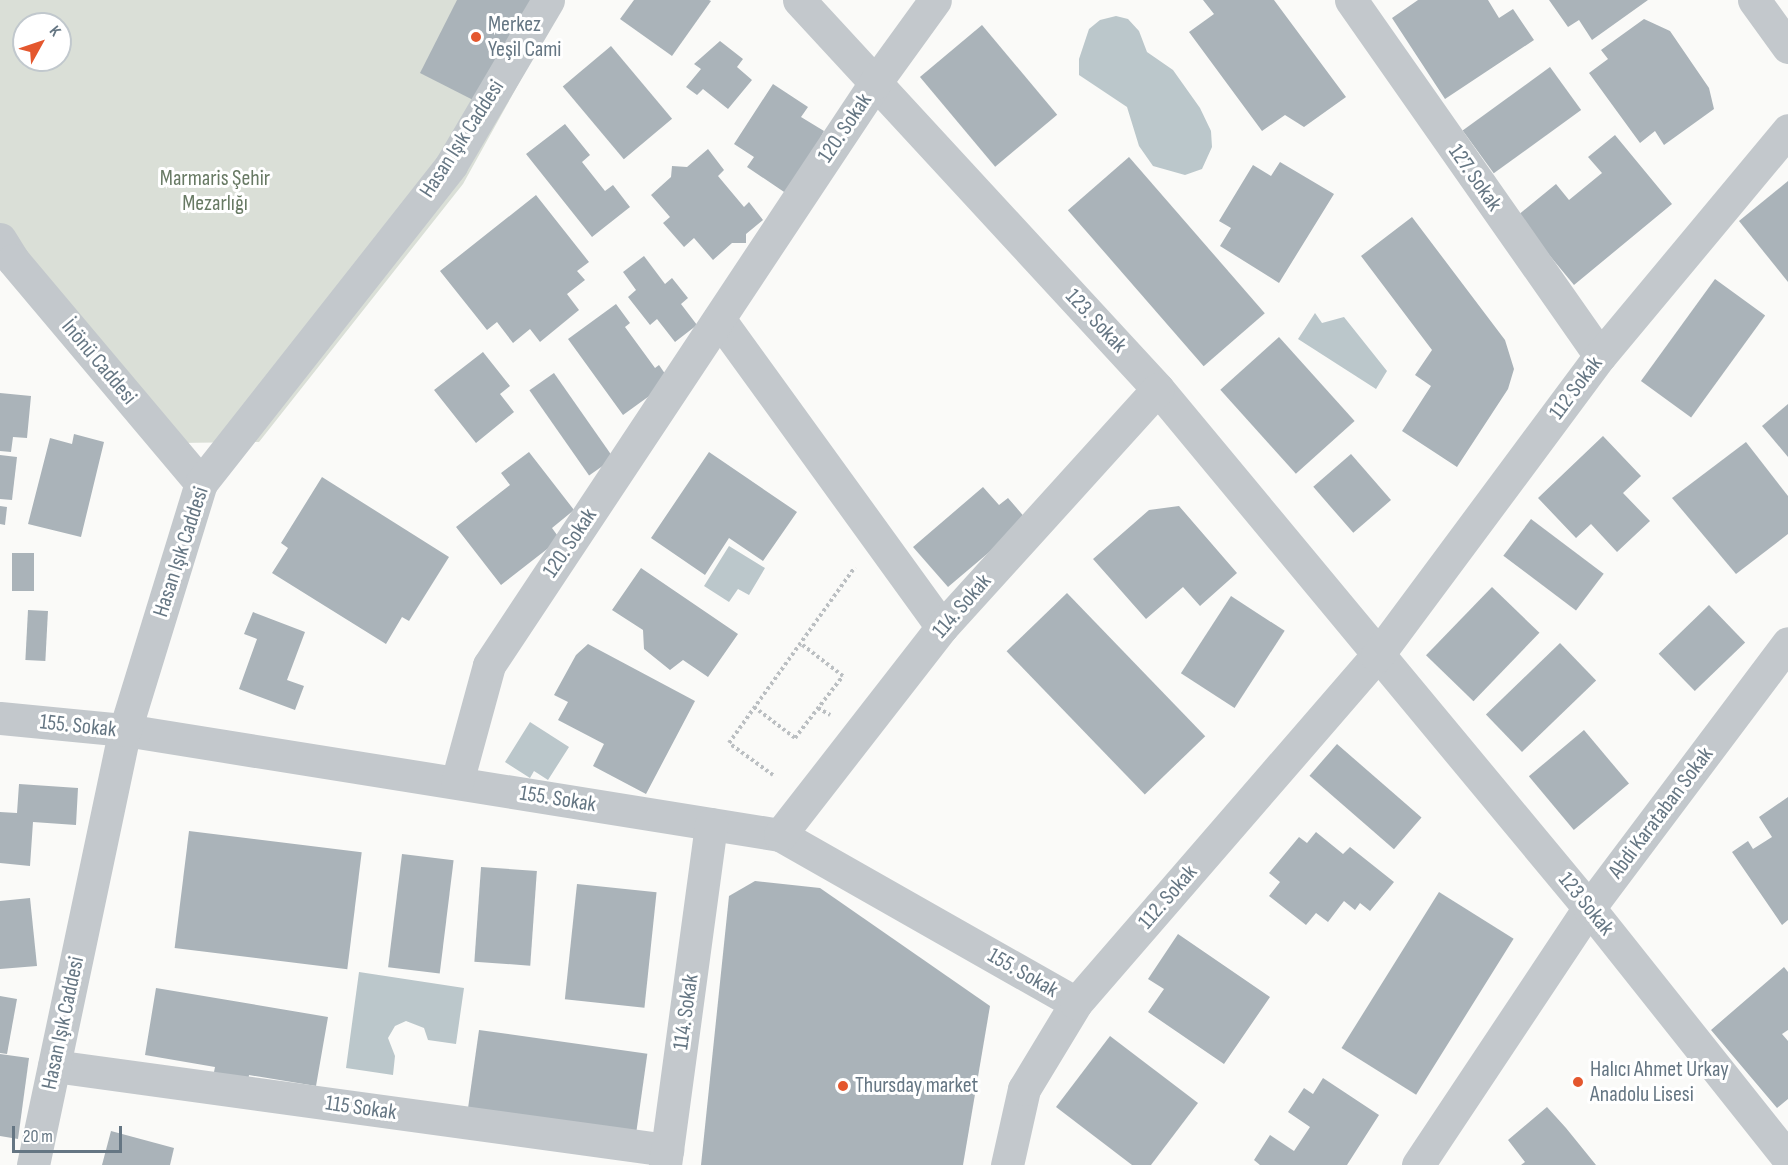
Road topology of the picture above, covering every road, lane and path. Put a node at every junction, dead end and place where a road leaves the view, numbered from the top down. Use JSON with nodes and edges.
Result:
{"nodes":[{"id":1,"x":548,"y":0,"type":"edge"},
{"id":2,"x":799,"y":0,"type":"edge"},
{"id":3,"x":935,"y":0,"type":"edge"},
{"id":4,"x":1351,"y":0,"type":"edge"},
{"id":5,"x":1754,"y":0,"type":"edge"},
{"id":6,"x":1788,"y":47,"type":"edge"},
{"id":7,"x":875,"y":83,"type":"junction"},
{"id":8,"x":1788,"y":130,"type":"edge"},
{"id":9,"x":4,"y":257,"type":"edge"},
{"id":10,"x":719,"y":319,"type":"junction"},
{"id":11,"x":1600,"y":356,"type":"junction"},
{"id":12,"x":1158,"y":388,"type":"junction"},
{"id":13,"x":201,"y":483,"type":"junction"},
{"id":14,"x":876,"y":537,"type":"junction"},
{"id":15,"x":942,"y":627,"type":"junction"},
{"id":16,"x":800,"y":643,"type":"junction"},
{"id":17,"x":1788,"y":643,"type":"edge"},
{"id":18,"x":1377,"y":656,"type":"junction"},
{"id":19,"x":754,"y":707,"type":"junction"},
{"id":20,"x":0,"y":718,"type":"edge"},
{"id":21,"x":125,"y":730,"type":"junction"},
{"id":22,"x":773,"y":775,"type":"dead end"},
{"id":23,"x":457,"y":782,"type":"junction"},
{"id":24,"x":711,"y":824,"type":"junction"},
{"id":25,"x":780,"y":835,"type":"junction"},
{"id":26,"x":1589,"y":908,"type":"junction"},
{"id":27,"x":1076,"y":1003,"type":"junction"},
{"id":28,"x":54,"y":1065,"type":"junction"},
{"id":29,"x":666,"y":1157,"type":"edge"},
{"id":30,"x":1788,"y":1158,"type":"edge"},
{"id":31,"x":33,"y":1165,"type":"edge"},
{"id":32,"x":1007,"y":1165,"type":"edge"},
{"id":33,"x":1418,"y":1165,"type":"edge"}],
"edges":[{"from":1,"to":13,"type":"street","name":"Hasan Işık Caddesi"},
{"from":2,"to":7,"type":"street","name":"123. Sokak"},
{"from":3,"to":7,"type":"street","name":"120. Sokak"},
{"from":4,"to":11,"type":"street","name":"127. Sokak"},
{"from":5,"to":6,"type":"street"},
{"from":7,"to":10,"type":"street","name":"120. Sokak"},
{"from":7,"to":12,"type":"street","name":"123. Sokak"},
{"from":8,"to":11,"type":"street","name":"112 Sokak"},
{"from":9,"to":13,"type":"street","name":"İnönü Caddesi"},
{"from":10,"to":14,"type":"street"},
{"from":10,"to":23,"type":"street","name":"120. Sokak"},
{"from":11,"to":18,"type":"street","name":"112 Sokak"},
{"from":12,"to":15,"type":"street","name":"114. Sokak"},
{"from":12,"to":18,"type":"street","name":"123. Sokak"},
{"from":13,"to":21,"type":"street","name":"Hasan Işık Caddesi"},
{"from":14,"to":15,"type":"street"},
{"from":14,"to":16,"type":"path"},
{"from":15,"to":25,"type":"street","name":"114. Sokak"},
{"from":16,"to":19,"type":"path"},
{"from":16,"to":19,"type":"path"},
{"from":17,"to":26,"type":"street","name":"Abdi Karataban Sokak"},
{"from":18,"to":26,"type":"street","name":"123 Sokak"},
{"from":18,"to":27,"type":"street","name":"112. Sokak"},
{"from":19,"to":22,"type":"path"},
{"from":20,"to":21,"type":"street","name":"155. Sokak"},
{"from":21,"to":23,"type":"street","name":"155. Sokak"},
{"from":21,"to":28,"type":"street","name":"Hasan Işık Caddesi"},
{"from":23,"to":24,"type":"street","name":"155. Sokak"},
{"from":24,"to":25,"type":"street","name":"155. Sokak"},
{"from":24,"to":29,"type":"street","name":"114. Sokak"},
{"from":25,"to":27,"type":"street","name":"155. Sokak"},
{"from":26,"to":30,"type":"street","name":"123 Sokak"},
{"from":26,"to":33,"type":"street","name":"Abdi Karataban Sokak"},
{"from":27,"to":32,"type":"street","name":"112. Sokak"},
{"from":28,"to":29,"type":"street","name":"115 Sokak"},
{"from":28,"to":31,"type":"street","name":"Hasan Işık Caddesi"}]}
